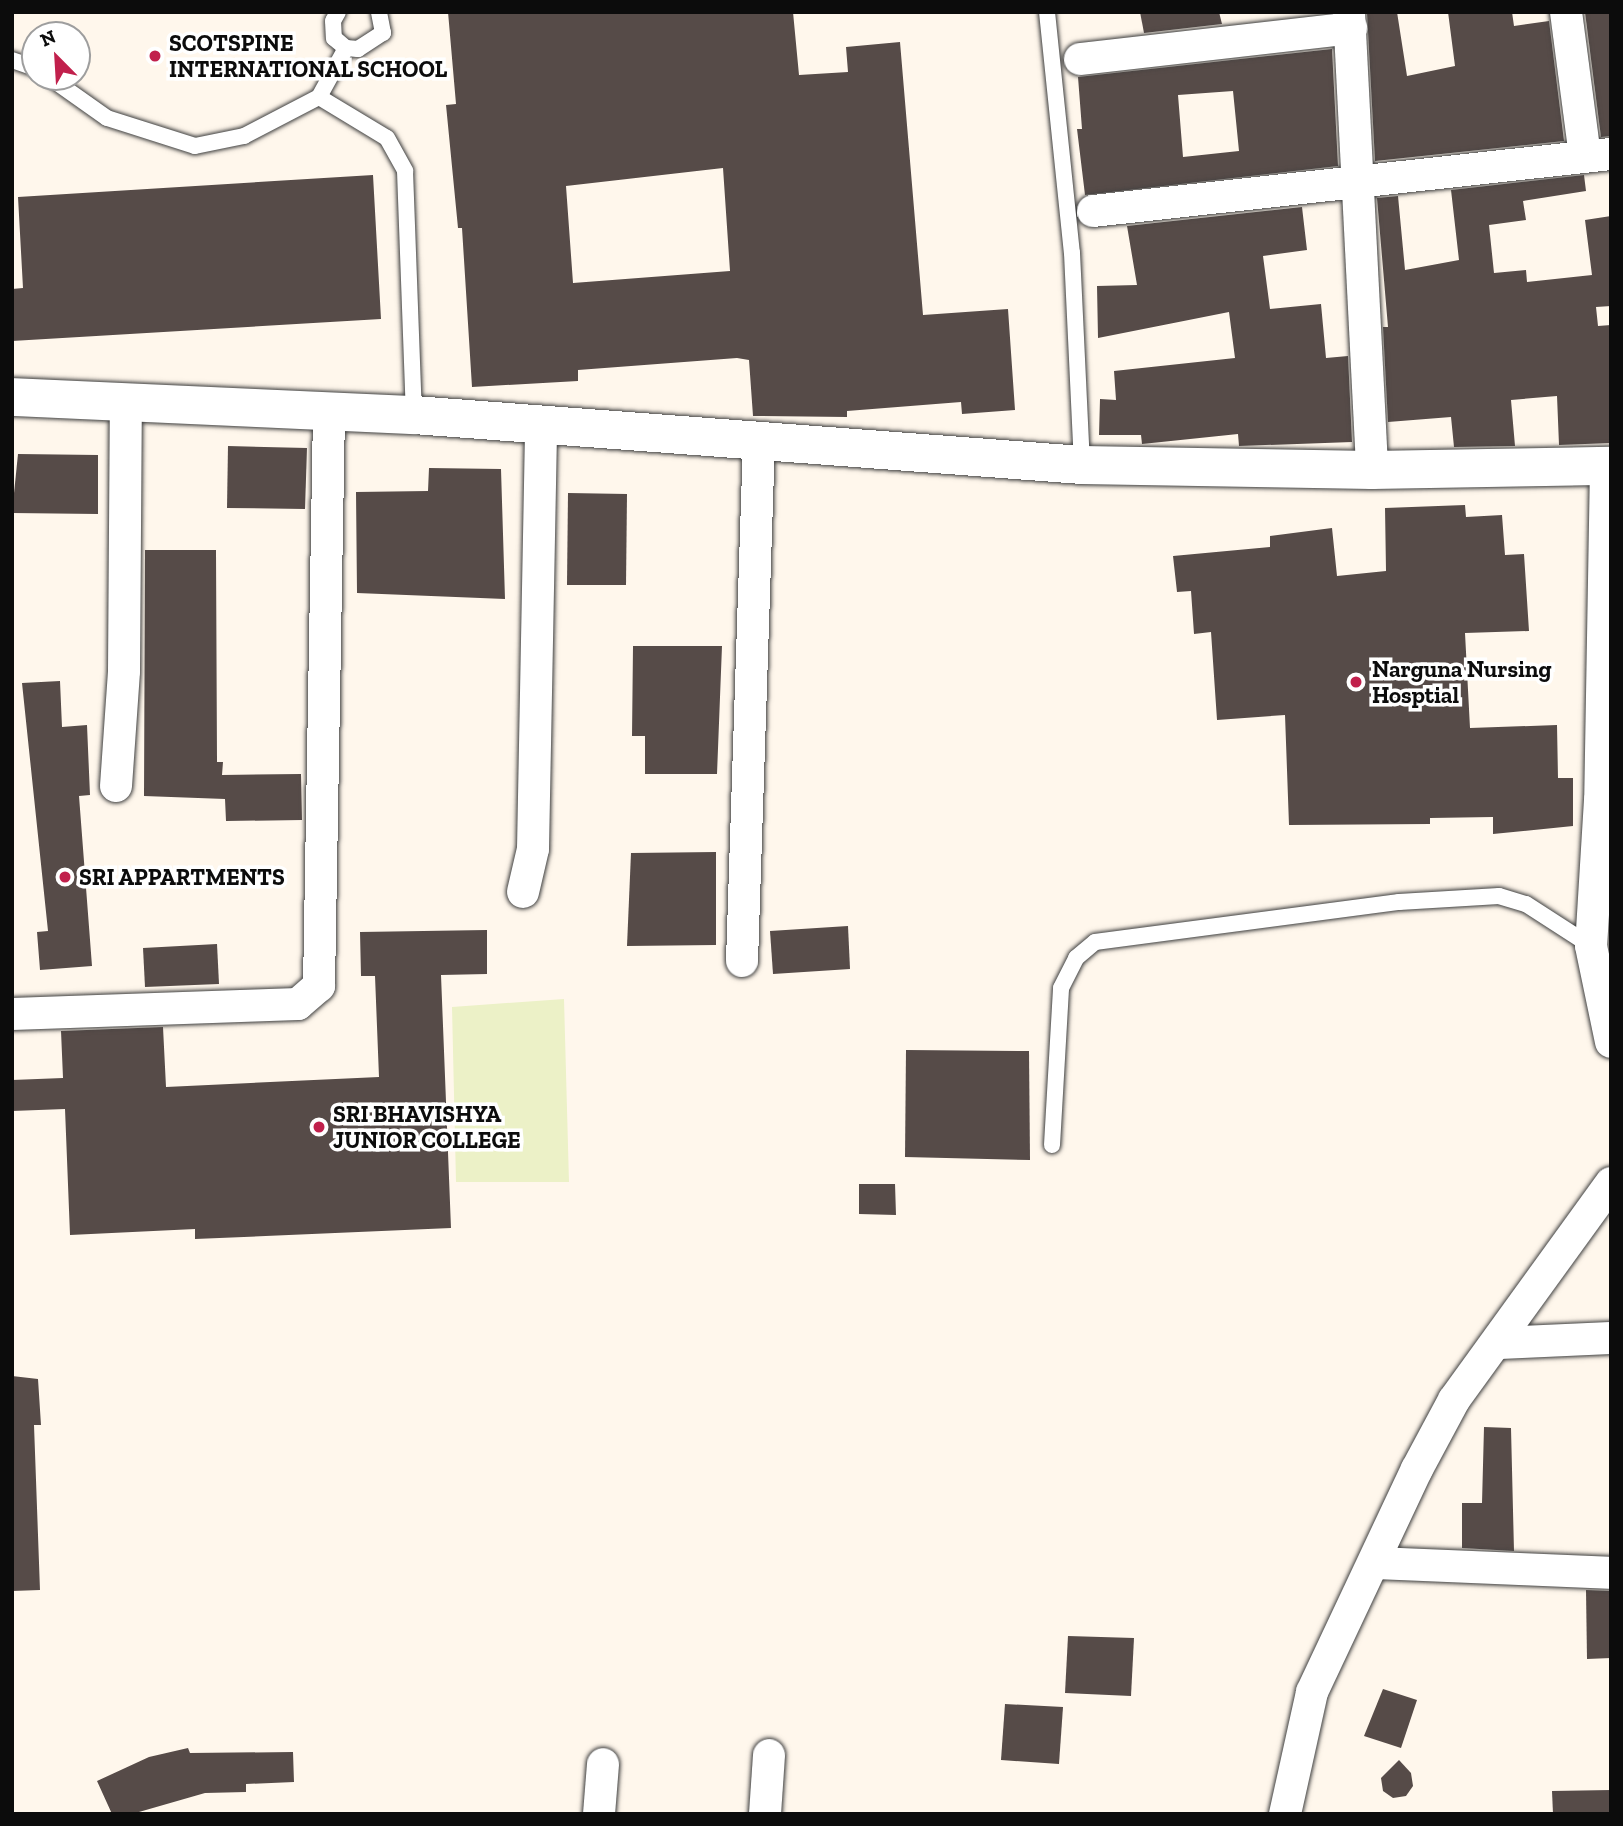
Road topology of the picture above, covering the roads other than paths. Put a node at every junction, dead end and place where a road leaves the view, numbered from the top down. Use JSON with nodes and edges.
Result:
{"nodes":[{"id":1,"x":338,"y":12,"type":"edge"},
{"id":2,"x":379,"y":12,"type":"edge"},
{"id":3,"x":1047,"y":12,"type":"edge"},
{"id":4,"x":1566,"y":12,"type":"edge"},
{"id":5,"x":1350,"y":20,"type":"edge"},
{"id":6,"x":346,"y":48,"type":"junction"},
{"id":7,"x":1080,"y":59,"type":"dead end"},
{"id":8,"x":69,"y":91,"type":"edge"},
{"id":9,"x":319,"y":97,"type":"junction"},
{"id":10,"x":1598,"y":155,"type":"edge"},
{"id":11,"x":1361,"y":185,"type":"junction"},
{"id":12,"x":1093,"y":211,"type":"dead end"},
{"id":13,"x":12,"y":397,"type":"edge"},
{"id":14,"x":126,"y":404,"type":"junction"},
{"id":15,"x":329,"y":414,"type":"junction"},
{"id":16,"x":414,"y":415,"type":"junction"},
{"id":17,"x":541,"y":423,"type":"junction"},
{"id":18,"x":760,"y":441,"type":"junction"},
{"id":19,"x":1082,"y":465,"type":"junction"},
{"id":20,"x":1609,"y":466,"type":"edge"},
{"id":21,"x":1372,"y":470,"type":"junction"},
{"id":22,"x":116,"y":786,"type":"dead end"},
{"id":23,"x":523,"y":892,"type":"dead end"},
{"id":24,"x":1591,"y":946,"type":"junction"},
{"id":25,"x":742,"y":961,"type":"dead end"},
{"id":26,"x":12,"y":1014,"type":"edge"},
{"id":27,"x":1611,"y":1042,"type":"edge"},
{"id":28,"x":1052,"y":1145,"type":"dead end"},
{"id":29,"x":1611,"y":1183,"type":"edge"},
{"id":30,"x":1611,"y":1338,"type":"edge"},
{"id":31,"x":1499,"y":1343,"type":"junction"},
{"id":32,"x":1374,"y":1563,"type":"junction"},
{"id":33,"x":1611,"y":1573,"type":"edge"},
{"id":34,"x":769,"y":1755,"type":"dead end"},
{"id":35,"x":603,"y":1764,"type":"dead end"},
{"id":36,"x":599,"y":1814,"type":"edge"},
{"id":37,"x":765,"y":1814,"type":"edge"},
{"id":38,"x":1285,"y":1814,"type":"edge"}],
"edges":[{"from":1,"to":6,"type":"lane"},
{"from":2,"to":6,"type":"lane"},
{"from":3,"to":19,"type":"lane"},
{"from":4,"to":10,"type":"street"},
{"from":5,"to":7,"type":"street"},
{"from":5,"to":11,"type":"street"},
{"from":6,"to":9,"type":"lane"},
{"from":8,"to":9,"type":"lane"},
{"from":9,"to":16,"type":"lane"},
{"from":10,"to":11,"type":"street"},
{"from":11,"to":12,"type":"street"},
{"from":11,"to":21,"type":"street"},
{"from":13,"to":14,"type":"street"},
{"from":14,"to":15,"type":"street"},
{"from":14,"to":22,"type":"street"},
{"from":15,"to":16,"type":"street"},
{"from":15,"to":26,"type":"street"},
{"from":16,"to":17,"type":"street"},
{"from":17,"to":18,"type":"street"},
{"from":17,"to":23,"type":"street"},
{"from":18,"to":19,"type":"street"},
{"from":18,"to":25,"type":"street"},
{"from":19,"to":21,"type":"street"},
{"from":20,"to":21,"type":"street"},
{"from":20,"to":24,"type":"street"},
{"from":24,"to":27,"type":"street"},
{"from":24,"to":28,"type":"lane"},
{"from":29,"to":31,"type":"street"},
{"from":30,"to":31,"type":"street"},
{"from":31,"to":32,"type":"street"},
{"from":32,"to":33,"type":"street"},
{"from":32,"to":38,"type":"street"},
{"from":34,"to":37,"type":"street"},
{"from":35,"to":36,"type":"street"}]}
